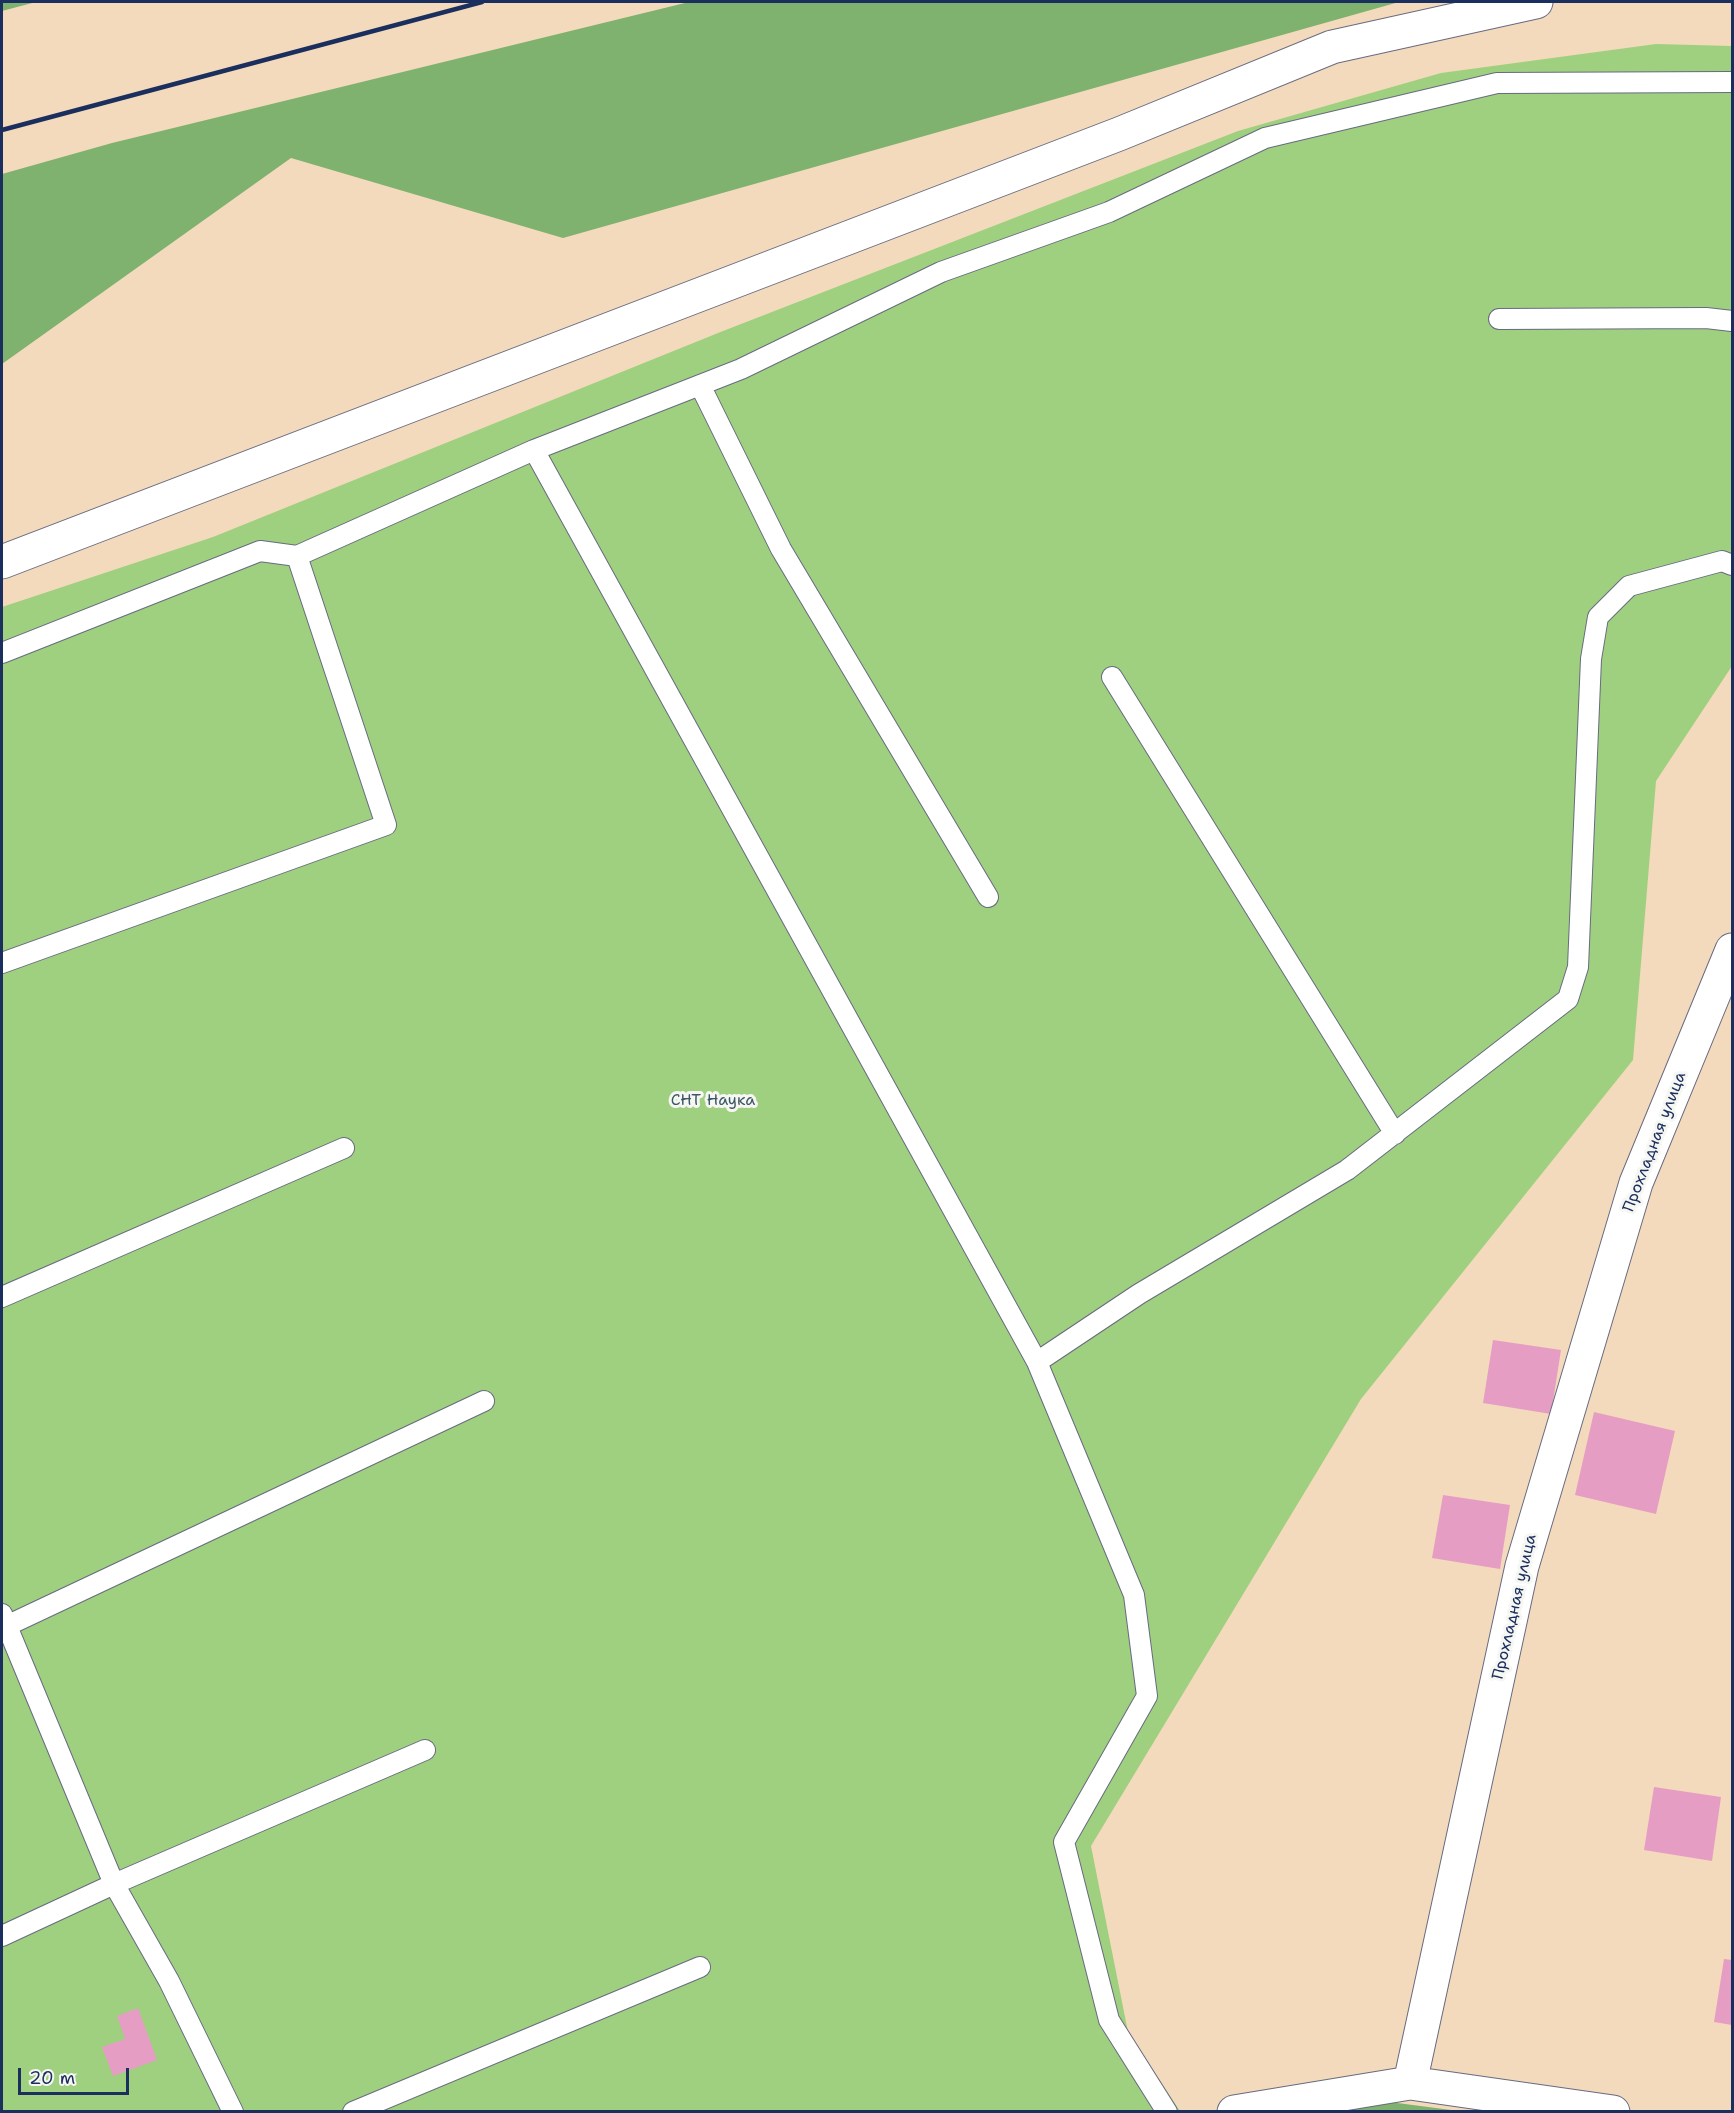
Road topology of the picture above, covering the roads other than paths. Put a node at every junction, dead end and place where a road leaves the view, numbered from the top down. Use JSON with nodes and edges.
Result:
{"nodes":[{"id":1,"x":1536,"y":2,"type":"edge"},
{"id":2,"x":1732,"y":82,"type":"edge"},
{"id":3,"x":1499,"y":319,"type":"dead end"},
{"id":4,"x":1732,"y":321,"type":"edge"},
{"id":5,"x":700,"y":385,"type":"junction"},
{"id":6,"x":534,"y":450,"type":"junction"},
{"id":7,"x":297,"y":556,"type":"junction"},
{"id":8,"x":2,"y":562,"type":"edge"},
{"id":9,"x":1732,"y":565,"type":"edge"},
{"id":10,"x":2,"y":653,"type":"edge"},
{"id":11,"x":1112,"y":677,"type":"dead end"},
{"id":12,"x":988,"y":897,"type":"dead end"},
{"id":13,"x":1732,"y":950,"type":"edge"},
{"id":14,"x":2,"y":963,"type":"edge"},
{"id":15,"x":1395,"y":1134,"type":"junction"},
{"id":16,"x":344,"y":1148,"type":"dead end"},
{"id":17,"x":2,"y":1297,"type":"edge"},
{"id":18,"x":1037,"y":1362,"type":"junction"},
{"id":19,"x":484,"y":1401,"type":"dead end"},
{"id":20,"x":3,"y":1622,"type":"edge"},
{"id":21,"x":425,"y":1750,"type":"dead end"},
{"id":22,"x":114,"y":1884,"type":"junction"},
{"id":23,"x":2,"y":1936,"type":"edge"},
{"id":24,"x":700,"y":1966,"type":"dead end"},
{"id":25,"x":1410,"y":2083,"type":"junction"},
{"id":26,"x":233,"y":2112,"type":"edge"},
{"id":27,"x":353,"y":2112,"type":"edge"},
{"id":28,"x":1167,"y":2112,"type":"edge"},
{"id":29,"x":1234,"y":2112,"type":"edge"},
{"id":30,"x":1613,"y":2112,"type":"edge"}],
"edges":[{"from":1,"to":8,"type":"street"},
{"from":2,"to":5,"type":"lane"},
{"from":3,"to":4,"type":"lane"},
{"from":5,"to":6,"type":"lane"},
{"from":5,"to":12,"type":"lane"},
{"from":6,"to":7,"type":"lane"},
{"from":6,"to":18,"type":"lane"},
{"from":7,"to":10,"type":"lane"},
{"from":7,"to":14,"type":"lane"},
{"from":9,"to":15,"type":"lane"},
{"from":11,"to":15,"type":"lane"},
{"from":13,"to":25,"type":"street","name":"Прохладная улица"},
{"from":15,"to":18,"type":"lane"},
{"from":16,"to":17,"type":"lane"},
{"from":18,"to":28,"type":"lane"},
{"from":19,"to":20,"type":"lane"},
{"from":20,"to":22,"type":"lane"},
{"from":21,"to":22,"type":"lane"},
{"from":22,"to":23,"type":"lane"},
{"from":22,"to":26,"type":"lane"},
{"from":24,"to":27,"type":"lane"},
{"from":25,"to":29,"type":"street"},
{"from":25,"to":30,"type":"street"}]}
